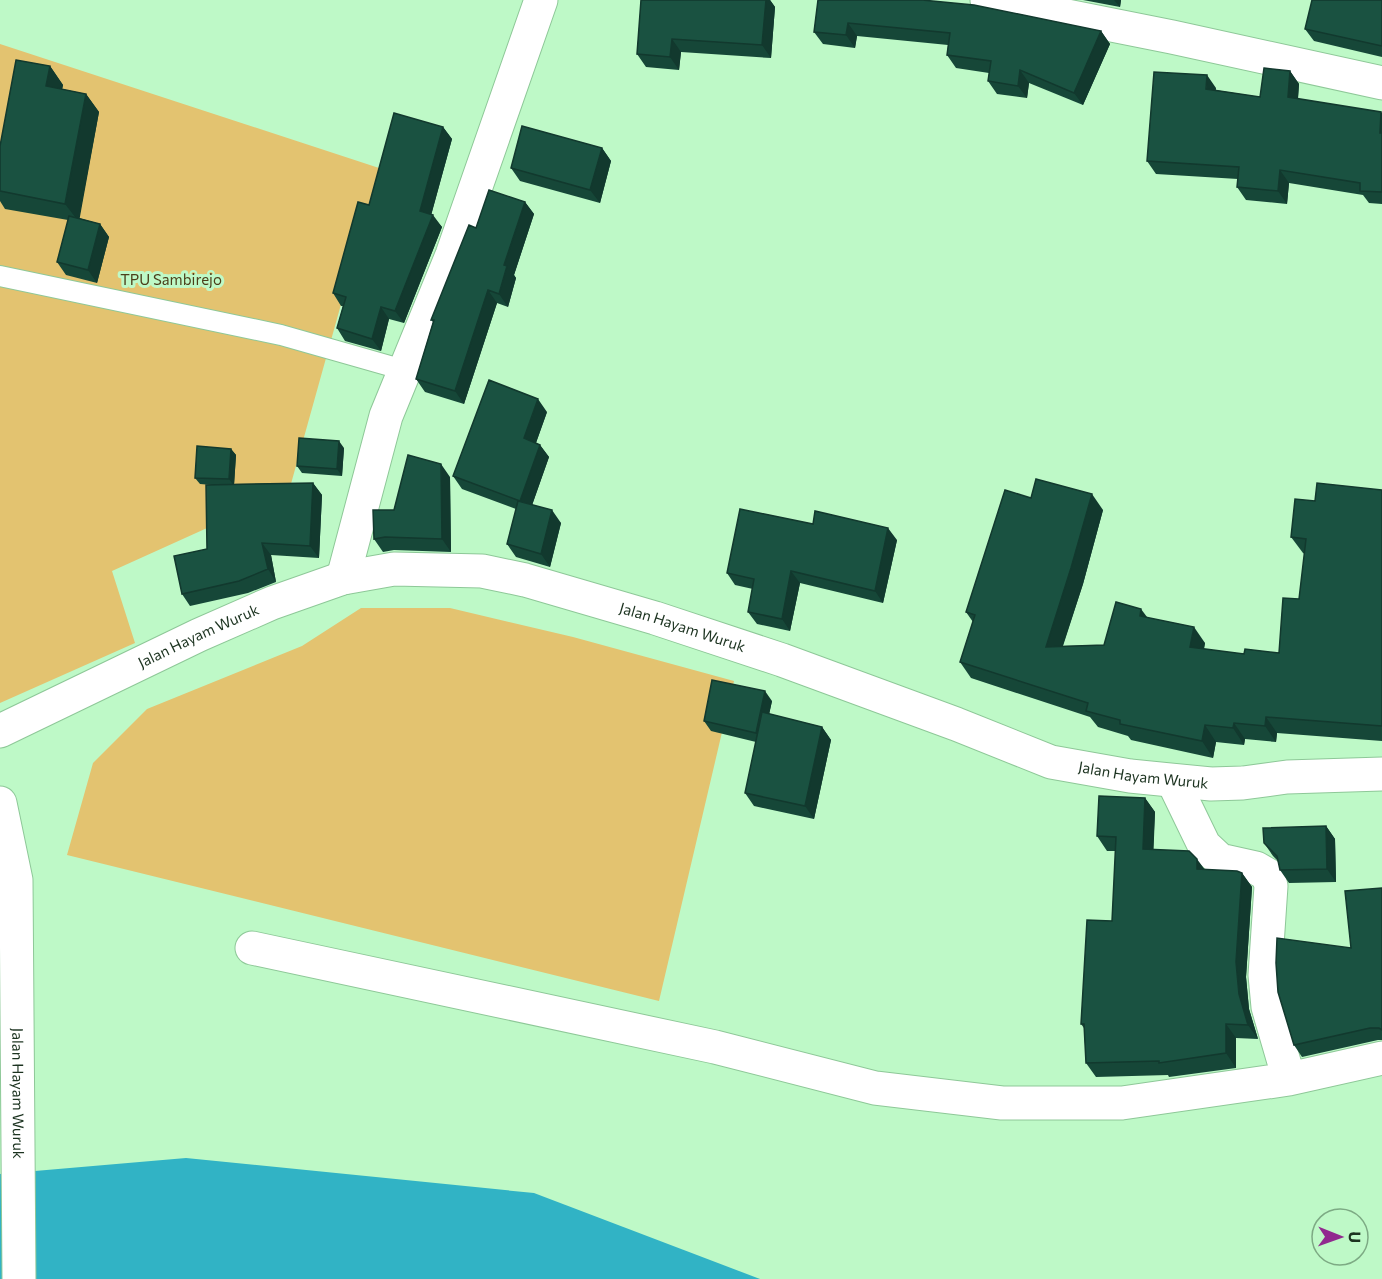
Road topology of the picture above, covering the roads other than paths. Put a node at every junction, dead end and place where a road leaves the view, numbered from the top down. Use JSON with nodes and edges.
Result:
{"nodes":[{"id":1,"x":541,"y":0,"type":"edge"},
{"id":2,"x":987,"y":0,"type":"edge"},
{"id":3,"x":1382,"y":83,"type":"edge"},
{"id":4,"x":0,"y":276,"type":"edge"},
{"id":5,"x":404,"y":370,"type":"junction"},
{"id":6,"x":343,"y":578,"type":"junction"},
{"id":7,"x":0,"y":731,"type":"edge"},
{"id":8,"x":1382,"y":774,"type":"edge"},
{"id":9,"x":1173,"y":781,"type":"junction"},
{"id":10,"x":0,"y":803,"type":"edge"},
{"id":11,"x":252,"y":948,"type":"dead end"},
{"id":12,"x":1382,"y":1058,"type":"edge"},
{"id":13,"x":1289,"y":1078,"type":"junction"},
{"id":14,"x":19,"y":1279,"type":"edge"}],
"edges":[{"from":1,"to":5,"type":"street"},
{"from":2,"to":3,"type":"street"},
{"from":4,"to":5,"type":"lane"},
{"from":5,"to":6,"type":"street"},
{"from":6,"to":7,"type":"street","name":"Jalan Hayam Wuruk"},
{"from":6,"to":9,"type":"street","name":"Jalan Hayam Wuruk"},
{"from":8,"to":9,"type":"street","name":"Jalan Hayam Wuruk"},
{"from":9,"to":13,"type":"street"},
{"from":10,"to":14,"type":"street","name":"Jalan Hayam Wuruk"},
{"from":11,"to":13,"type":"street"},
{"from":12,"to":13,"type":"street"}]}
